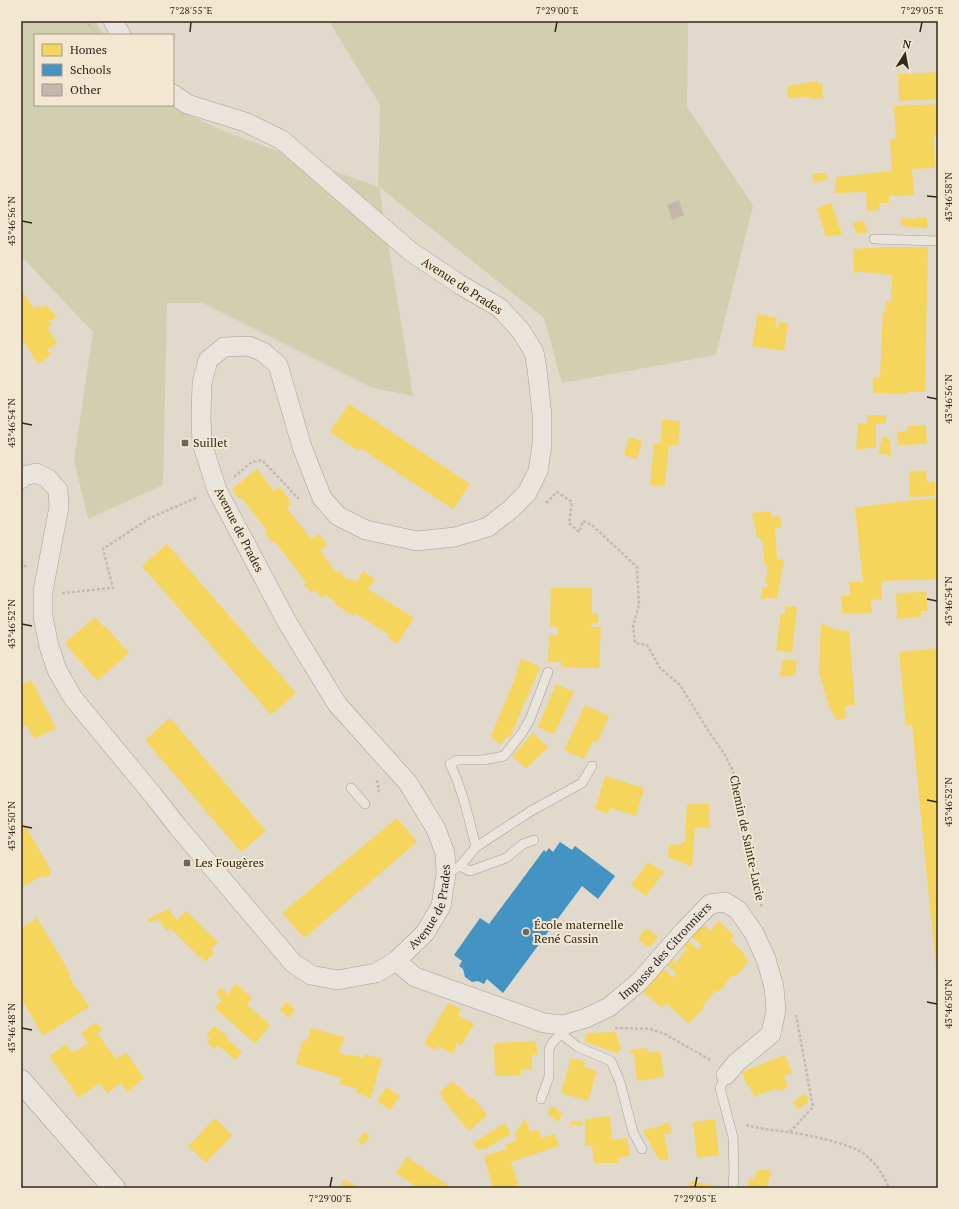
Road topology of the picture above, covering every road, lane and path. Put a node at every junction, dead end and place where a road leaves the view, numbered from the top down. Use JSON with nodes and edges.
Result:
{"nodes":[{"id":1,"x":113,"y":21,"type":"edge"},
{"id":2,"x":120,"y":34,"type":"edge"},
{"id":3,"x":174,"y":95,"type":"edge"},
{"id":4,"x":874,"y":239,"type":"dead end"},
{"id":5,"x":938,"y":241,"type":"edge"},
{"id":6,"x":21,"y":479,"type":"edge"},
{"id":7,"x":230,"y":481,"type":"dead end"},
{"id":8,"x":202,"y":496,"type":"dead end"},
{"id":9,"x":300,"y":501,"type":"dead end"},
{"id":10,"x":546,"y":503,"type":"dead end"},
{"id":11,"x":21,"y":561,"type":"edge"},
{"id":12,"x":43,"y":591,"type":"junction"},
{"id":13,"x":548,"y":672,"type":"dead end"},
{"id":14,"x":592,"y":766,"type":"dead end"},
{"id":15,"x":351,"y":788,"type":"dead end"},
{"id":16,"x":365,"y":804,"type":"dead end"},
{"id":17,"x":534,"y":840,"type":"dead end"},
{"id":18,"x":476,"y":847,"type":"junction"},
{"id":19,"x":453,"y":870,"type":"junction"},
{"id":20,"x":763,"y":912,"type":"dead end"},
{"id":21,"x":396,"y":961,"type":"junction"},
{"id":22,"x":796,"y":1013,"type":"dead end"},
{"id":23,"x":564,"y":1028,"type":"junction"},
{"id":24,"x":611,"y":1028,"type":"dead end"},
{"id":25,"x":726,"y":1075,"type":"junction"},
{"id":26,"x":21,"y":1081,"type":"edge"},
{"id":27,"x":541,"y":1099,"type":"dead end"},
{"id":28,"x":744,"y":1125,"type":"dead end"},
{"id":29,"x":790,"y":1132,"type":"junction"},
{"id":30,"x":642,"y":1149,"type":"dead end"},
{"id":31,"x":114,"y":1188,"type":"edge"},
{"id":32,"x":733,"y":1188,"type":"edge"},
{"id":33,"x":889,"y":1188,"type":"edge"}],
"edges":[{"from":1,"to":2,"type":"street"},
{"from":3,"to":19,"type":"street","name":"Avenue de Prades"},
{"from":4,"to":5,"type":"lane"},
{"from":6,"to":12,"type":"street","name":"Avenue de Prades"},
{"from":7,"to":9,"type":"path"},
{"from":8,"to":12,"type":"path"},
{"from":10,"to":20,"type":"path","name":"Chemin de Sainte-Lucie"},
{"from":11,"to":12,"type":"path"},
{"from":12,"to":21,"type":"street","name":"Avenue de Prades"},
{"from":13,"to":18,"type":"lane"},
{"from":14,"to":18,"type":"lane"},
{"from":15,"to":16,"type":"lane"},
{"from":17,"to":19,"type":"lane"},
{"from":18,"to":19,"type":"lane"},
{"from":19,"to":21,"type":"street","name":"Avenue de Prades"},
{"from":21,"to":23,"type":"street","name":"Impasse des Citronniers"},
{"from":22,"to":29,"type":"path"},
{"from":23,"to":25,"type":"street","name":"Impasse des Citronniers"},
{"from":23,"to":27,"type":"lane"},
{"from":23,"to":30,"type":"lane"},
{"from":24,"to":25,"type":"path"},
{"from":25,"to":32,"type":"lane","name":"Impasse des Citronniers"},
{"from":26,"to":31,"type":"street"},
{"from":28,"to":29,"type":"path"},
{"from":29,"to":33,"type":"path"}]}
